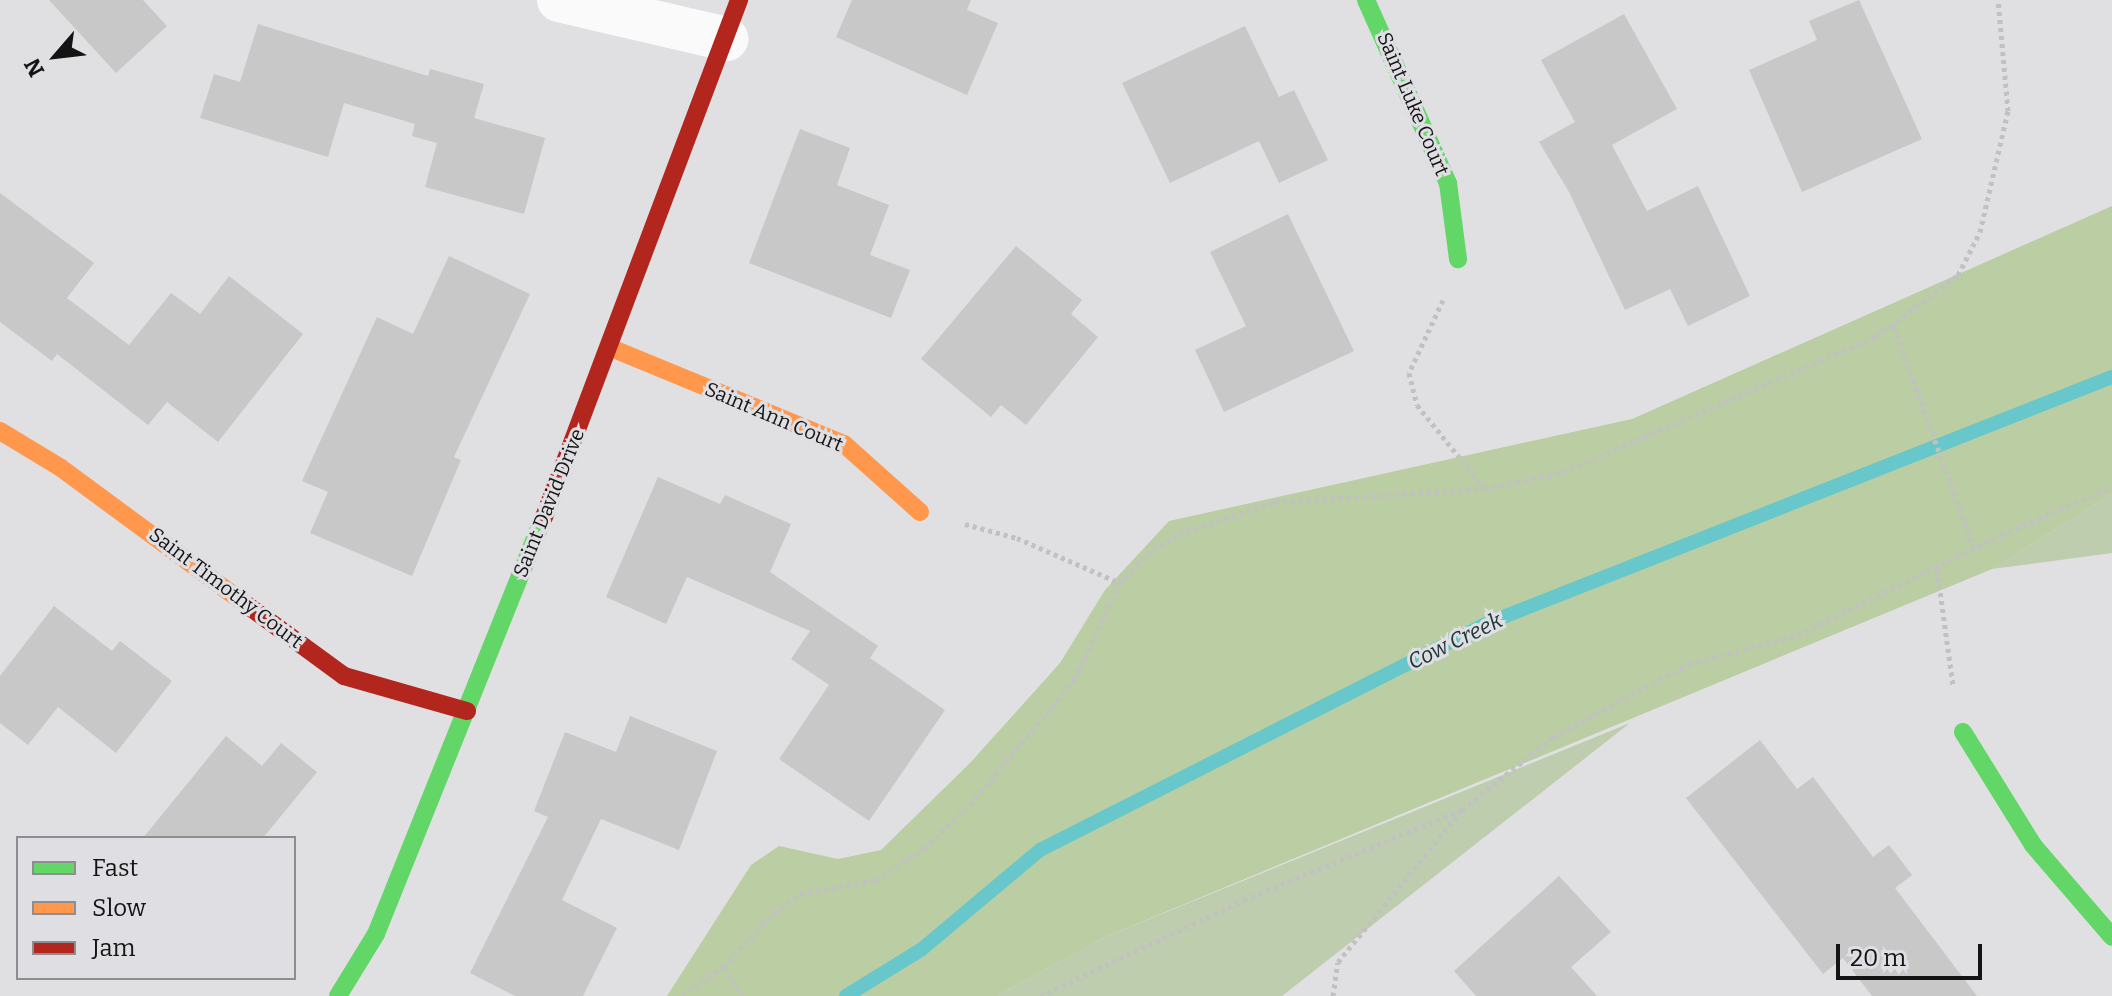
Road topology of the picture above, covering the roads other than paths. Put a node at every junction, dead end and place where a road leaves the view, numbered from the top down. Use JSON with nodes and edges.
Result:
{"nodes":[{"id":1,"x":559,"y":0,"type":"edge"},
{"id":2,"x":1366,"y":0,"type":"edge"},
{"id":3,"x":733,"y":19,"type":"edge"},
{"id":4,"x":1458,"y":259,"type":"road end"},
{"id":5,"x":611,"y":348,"type":"junction"},
{"id":6,"x":0,"y":431,"type":"edge"},
{"id":7,"x":920,"y":512,"type":"road end"},
{"id":8,"x":467,"y":711,"type":"junction"},
{"id":9,"x":1963,"y":732,"type":"road end"},
{"id":10,"x":2112,"y":937,"type":"edge"},
{"id":11,"x":338,"y":996,"type":"edge"}],
"edges":[{"from":1,"to":3,"type":"street"},
{"from":2,"to":4,"type":"street","name":"Saint Luke Court"},
{"from":3,"to":5,"type":"street","name":"Saint David Drive"},
{"from":5,"to":7,"type":"street","name":"Saint Ann Court"},
{"from":5,"to":8,"type":"street","name":"Saint David Drive"},
{"from":6,"to":8,"type":"street","name":"Saint Timothy Court"},
{"from":8,"to":11,"type":"street","name":"Saint David Drive"},
{"from":9,"to":10,"type":"street"}]}
